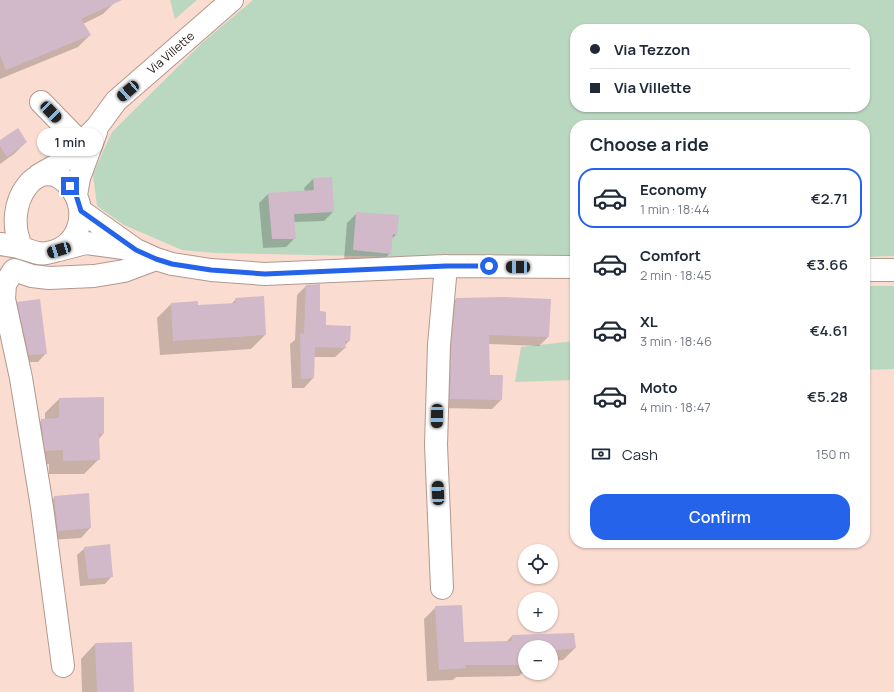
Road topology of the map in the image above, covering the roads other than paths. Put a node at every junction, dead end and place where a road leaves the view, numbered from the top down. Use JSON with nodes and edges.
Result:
{"nodes":[{"id":1,"x":232,"y":0,"type":"edge"},
{"id":2,"x":41,"y":102,"type":"dead end"},
{"id":3,"x":97,"y":127,"type":"junction"},
{"id":4,"x":81,"y":143,"type":"junction"},
{"id":5,"x":30,"y":178,"type":"junction"},
{"id":6,"x":79,"y":203,"type":"junction"},
{"id":7,"x":1,"y":212,"type":"edge"},
{"id":8,"x":0,"y":244,"type":"edge"},
{"id":9,"x":22,"y":248,"type":"junction"},
{"id":10,"x":59,"y":250,"type":"junction"},
{"id":11,"x":136,"y":250,"type":"junction"},
{"id":12,"x":156,"y":259,"type":"junction"},
{"id":13,"x":446,"y":266,"type":"junction"},
{"id":14,"x":570,"y":267,"type":"edge"},
{"id":15,"x":870,"y":270,"type":"edge"},
{"id":16,"x":894,"y":270,"type":"edge"},
{"id":17,"x":442,"y":588,"type":"dead end"},
{"id":18,"x":63,"y":666,"type":"dead end"}],
"edges":[{"from":1,"to":3,"type":"street","name":"Via Villette"},
{"from":2,"to":4,"type":"street"},
{"from":3,"to":4,"type":"street","name":"Via Villette"},
{"from":3,"to":6,"type":"street","name":"Via Villette"},
{"from":4,"to":5,"type":"street","name":"Via Villette"},
{"from":5,"to":6,"type":"street"},
{"from":5,"to":7,"type":"street","name":"Via Villette"},
{"from":6,"to":10,"type":"street","name":"Via Villette"},
{"from":6,"to":11,"type":"street"},
{"from":7,"to":9,"type":"street","name":"Via Villette"},
{"from":8,"to":9,"type":"street","name":"Via Villette"},
{"from":9,"to":10,"type":"street","name":"Via Villette"},
{"from":10,"to":11,"type":"street"},
{"from":11,"to":12,"type":"street"},
{"from":12,"to":13,"type":"street"},
{"from":12,"to":18,"type":"street"},
{"from":13,"to":14,"type":"street"},
{"from":13,"to":17,"type":"street"},
{"from":15,"to":16,"type":"street"}]}
